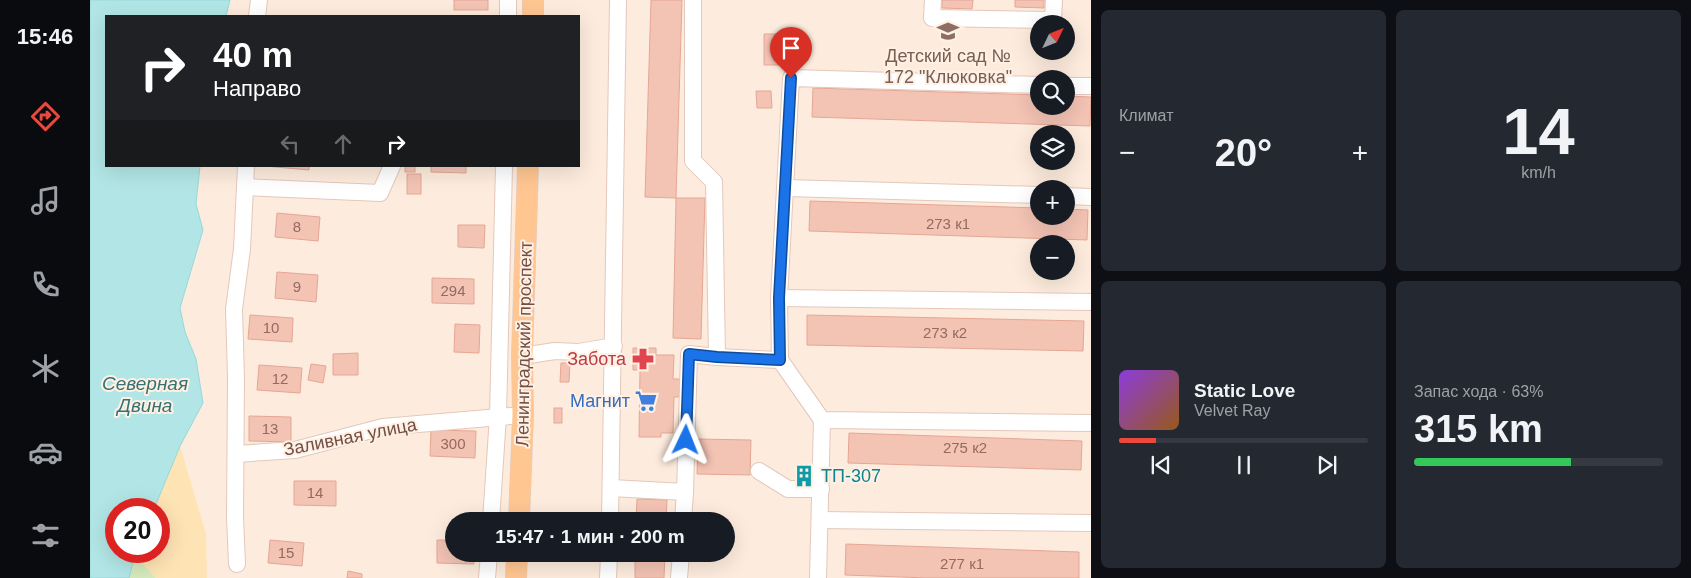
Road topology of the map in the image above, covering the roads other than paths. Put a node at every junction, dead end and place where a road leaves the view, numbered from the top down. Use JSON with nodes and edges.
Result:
{"nodes":[{"id":1,"x":258,"y":0,"type":"edge"},
{"id":2,"x":508,"y":0,"type":"edge"},
{"id":3,"x":533,"y":0,"type":"edge"},
{"id":4,"x":618,"y":0,"type":"edge"},
{"id":5,"x":694,"y":0,"type":"edge"},
{"id":6,"x":933,"y":0,"type":"edge"},
{"id":7,"x":1054,"y":0,"type":"edge"},
{"id":8,"x":257,"y":15,"type":"edge"},
{"id":9,"x":508,"y":15,"type":"edge"},
{"id":10,"x":533,"y":15,"type":"edge"},
{"id":11,"x":1030,"y":85,"type":"edge"},
{"id":12,"x":1075,"y":86,"type":"edge"},
{"id":13,"x":1091,"y":86,"type":"edge"},
{"id":14,"x":246,"y":167,"type":"edge"},
{"id":15,"x":392,"y":167,"type":"edge"},
{"id":16,"x":504,"y":167,"type":"edge"},
{"id":17,"x":528,"y":167,"type":"edge"},
{"id":18,"x":245,"y":188,"type":"junction"},
{"id":19,"x":786,"y":188,"type":"junction"},
{"id":20,"x":1030,"y":195,"type":"edge"},
{"id":21,"x":1075,"y":196,"type":"edge"},
{"id":22,"x":1091,"y":197,"type":"edge"},
{"id":23,"x":779,"y":298,"type":"junction"},
{"id":24,"x":1091,"y":302,"type":"edge"},
{"id":25,"x":614,"y":346,"type":"junction"},
{"id":26,"x":522,"y":356,"type":"junction"},
{"id":27,"x":717,"y":357,"type":"junction"},
{"id":28,"x":780,"y":360,"type":"junction"},
{"id":29,"x":523,"y":415,"type":"junction"},
{"id":30,"x":498,"y":416,"type":"junction"},
{"id":31,"x":822,"y":420,"type":"junction"},
{"id":32,"x":1091,"y":423,"type":"edge"},
{"id":33,"x":236,"y":454,"type":"junction"},
{"id":34,"x":759,"y":471,"type":"dead end"},
{"id":35,"x":611,"y":488,"type":"junction"},
{"id":36,"x":821,"y":489,"type":"junction"},
{"id":37,"x":685,"y":492,"type":"junction"},
{"id":38,"x":492,"y":512,"type":"edge"},
{"id":39,"x":519,"y":512,"type":"edge"},
{"id":40,"x":610,"y":512,"type":"edge"},
{"id":41,"x":684,"y":512,"type":"edge"},
{"id":42,"x":820,"y":520,"type":"junction"},
{"id":43,"x":1091,"y":523,"type":"edge"},
{"id":44,"x":489,"y":562,"type":"edge"},
{"id":45,"x":517,"y":562,"type":"edge"},
{"id":46,"x":609,"y":562,"type":"edge"},
{"id":47,"x":680,"y":562,"type":"edge"},
{"id":48,"x":237,"y":564,"type":"dead end"},
{"id":49,"x":488,"y":578,"type":"edge"},
{"id":50,"x":516,"y":578,"type":"edge"},
{"id":51,"x":608,"y":578,"type":"edge"},
{"id":52,"x":679,"y":578,"type":"edge"},
{"id":53,"x":818,"y":578,"type":"edge"}],
"edges":[{"from":1,"to":8,"type":"street"},
{"from":2,"to":9,"type":"street"},
{"from":3,"to":10,"type":"main road"},
{"from":4,"to":25,"type":"street"},
{"from":5,"to":27,"type":"street"},
{"from":6,"to":7,"type":"street"},
{"from":11,"to":19,"type":"street"},
{"from":12,"to":13,"type":"street"},
{"from":14,"to":18,"type":"street"},
{"from":15,"to":18,"type":"street"},
{"from":16,"to":30,"type":"street"},
{"from":17,"to":26,"type":"main road","name":"Ленинградский проспект"},
{"from":18,"to":33,"type":"street"},
{"from":19,"to":20,"type":"street"},
{"from":19,"to":23,"type":"street"},
{"from":21,"to":22,"type":"street"},
{"from":23,"to":24,"type":"street"},
{"from":23,"to":28,"type":"street"},
{"from":25,"to":26,"type":"street"},
{"from":25,"to":35,"type":"street"},
{"from":26,"to":29,"type":"main road","name":"Ленинградский проспект"},
{"from":27,"to":28,"type":"street"},
{"from":27,"to":37,"type":"street"},
{"from":28,"to":31,"type":"street"},
{"from":29,"to":30,"type":"street","name":"Заливная улица"},
{"from":29,"to":39,"type":"main road","name":"Ленинградский проспект"},
{"from":30,"to":33,"type":"street","name":"Заливная улица"},
{"from":30,"to":38,"type":"street"},
{"from":31,"to":32,"type":"street"},
{"from":31,"to":36,"type":"street"},
{"from":33,"to":48,"type":"street"},
{"from":34,"to":36,"type":"street"},
{"from":35,"to":37,"type":"street"},
{"from":35,"to":40,"type":"street"},
{"from":36,"to":42,"type":"street"},
{"from":37,"to":41,"type":"street"},
{"from":42,"to":43,"type":"street"},
{"from":42,"to":53,"type":"street"},
{"from":44,"to":49,"type":"street"},
{"from":45,"to":50,"type":"main road"},
{"from":46,"to":51,"type":"street"},
{"from":47,"to":52,"type":"street"}]}
